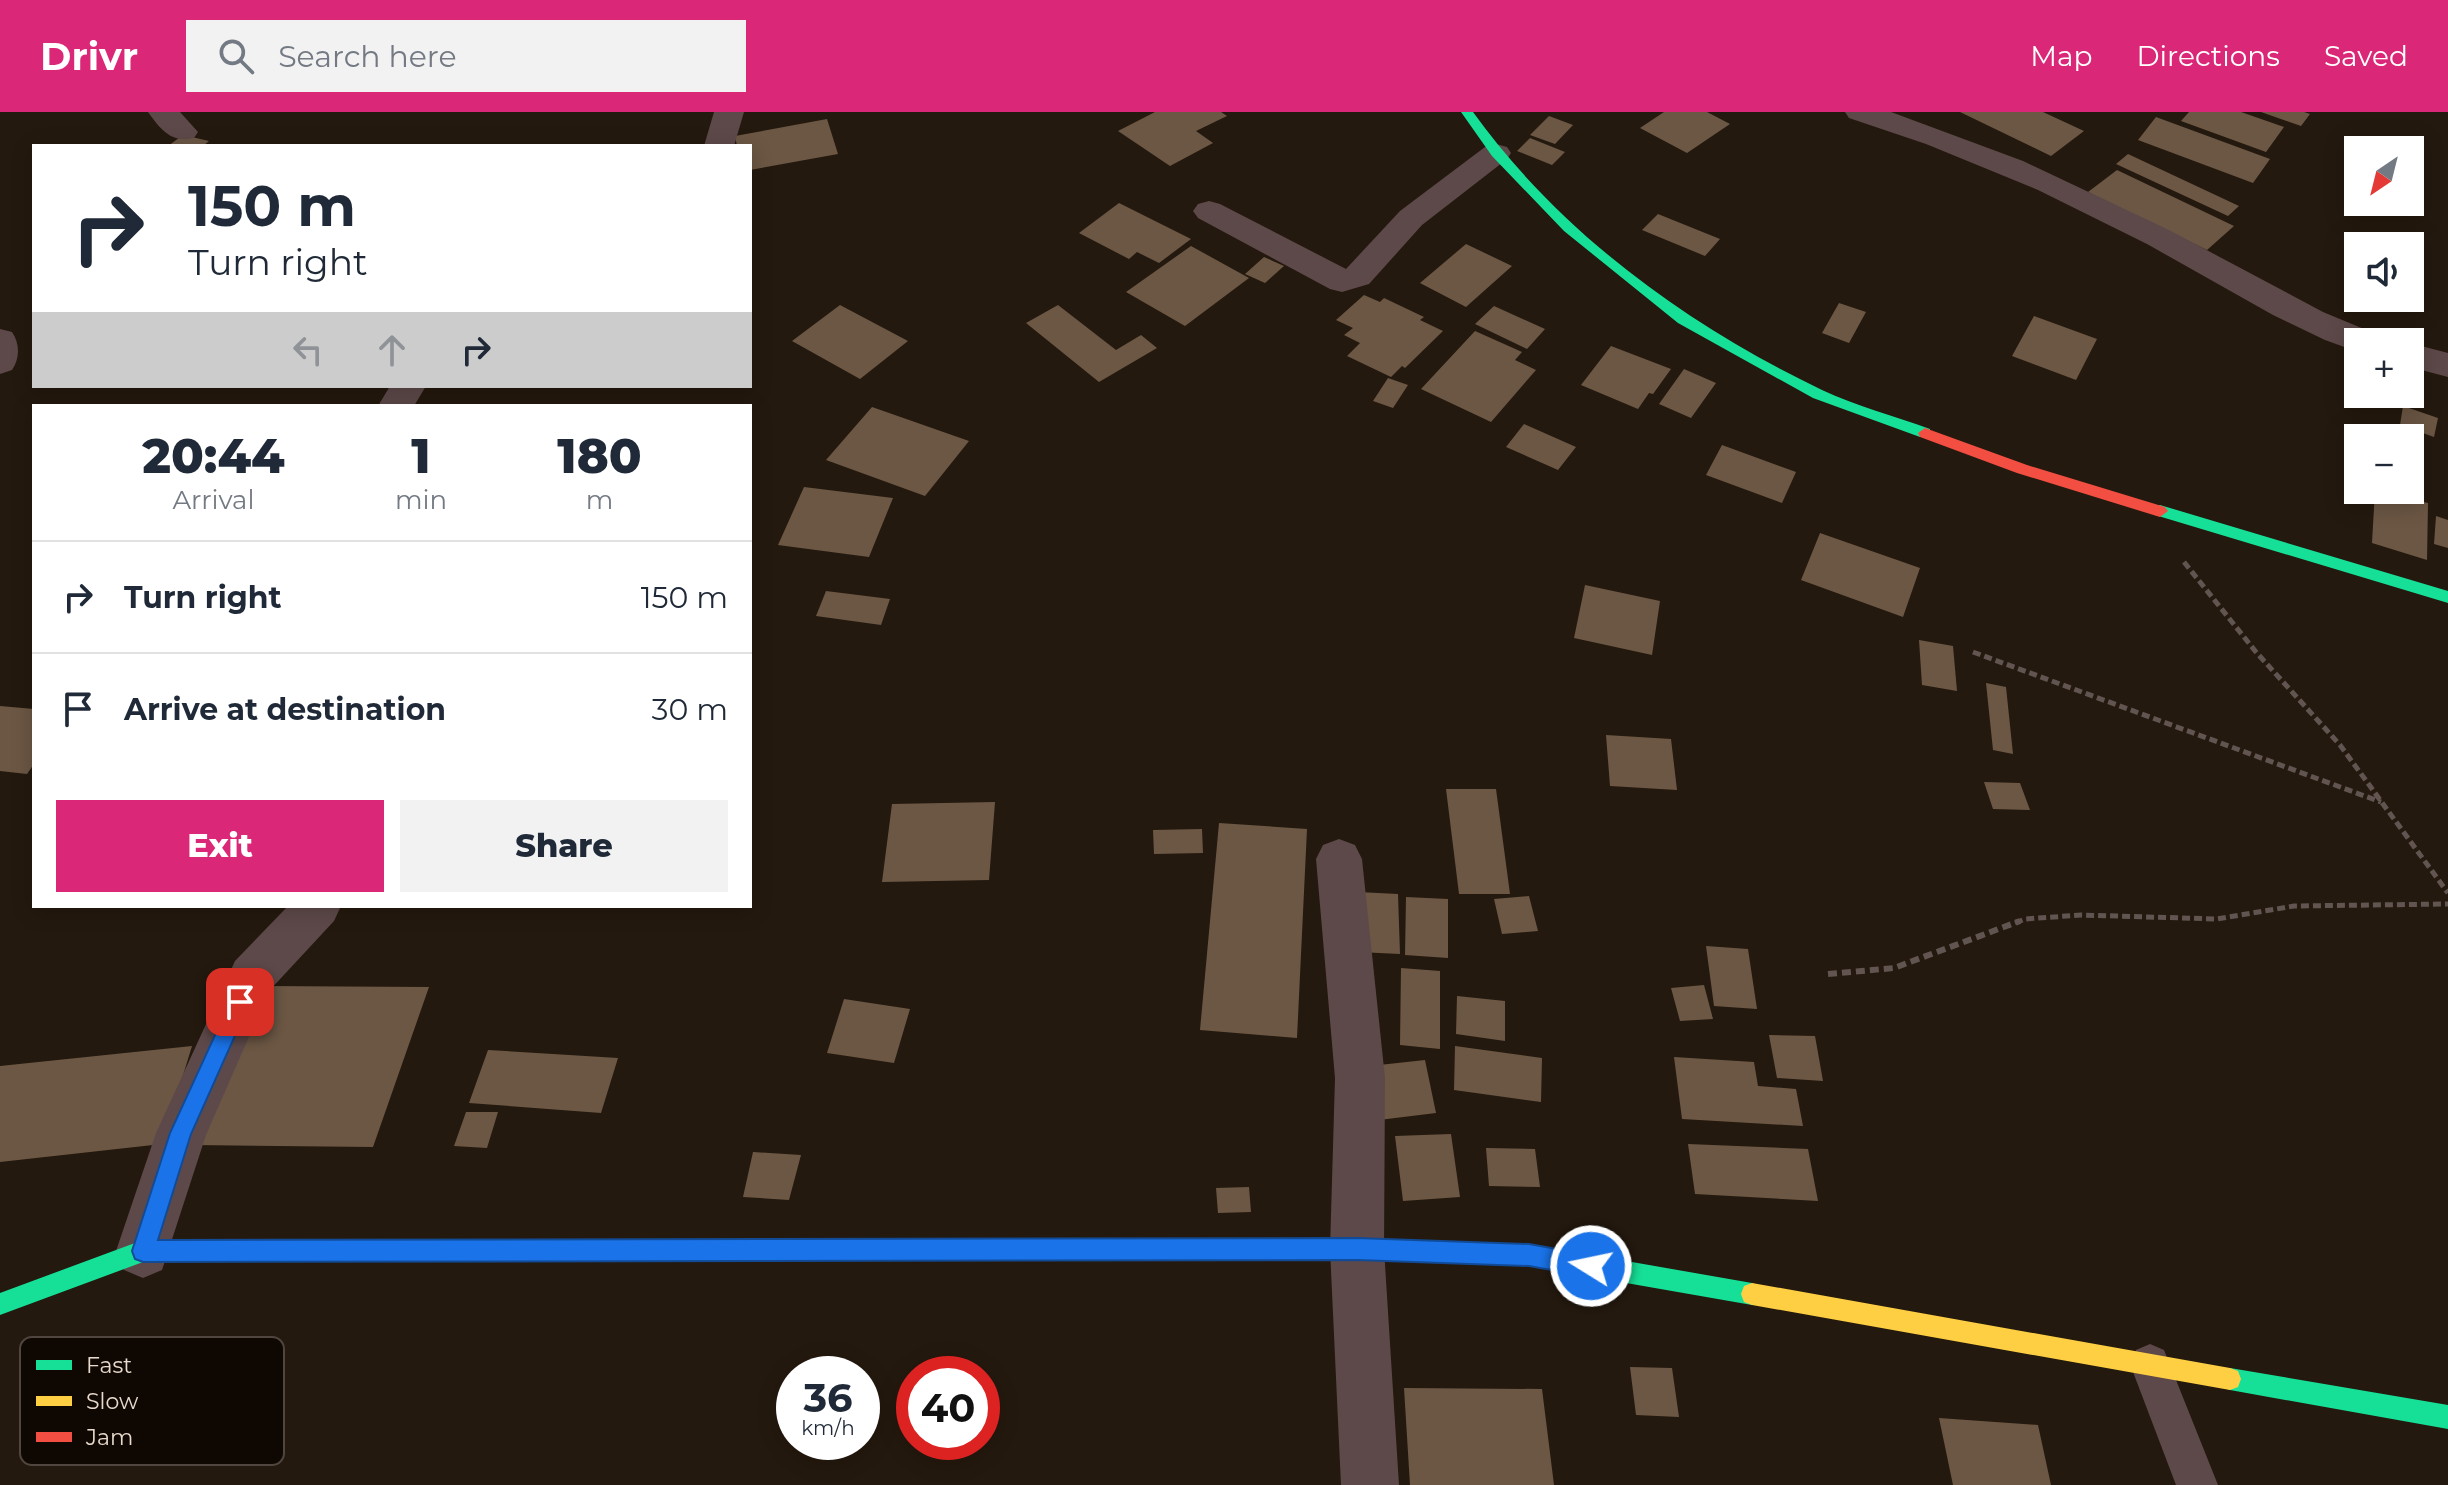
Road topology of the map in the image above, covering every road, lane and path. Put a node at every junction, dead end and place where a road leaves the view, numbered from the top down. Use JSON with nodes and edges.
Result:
{"nodes":[{"id":1,"x":729,"y":112,"type":"edge"},
{"id":2,"x":1467,"y":112,"type":"edge"},
{"id":3,"x":1860,"y":112,"type":"edge"},
{"id":4,"x":720,"y":144,"type":"edge"},
{"id":5,"x":1496,"y":153,"type":"junction"},
{"id":6,"x":1209,"y":211,"type":"dead end"},
{"id":7,"x":2344,"y":336,"type":"edge"},
{"id":8,"x":0,"y":340,"type":"edge"},
{"id":9,"x":2424,"y":359,"type":"edge"},
{"id":10,"x":0,"y":362,"type":"edge"},
{"id":11,"x":2448,"y":365,"type":"edge"},
{"id":12,"x":2136,"y":503,"type":"junction"},
{"id":13,"x":2448,"y":597,"type":"edge"},
{"id":14,"x":1973,"y":652,"type":"dead end"},
{"id":15,"x":2382,"y":803,"type":"junction"},
{"id":16,"x":1339,"y":859,"type":"dead end"},
{"id":17,"x":2448,"y":893,"type":"edge"},
{"id":18,"x":2448,"y":904,"type":"edge"},
{"id":19,"x":316,"y":908,"type":"edge"},
{"id":20,"x":1828,"y":974,"type":"dead end"},
{"id":21,"x":1357,"y":1249,"type":"junction"},
{"id":22,"x":143,"y":1251,"type":"junction"},
{"id":23,"x":0,"y":1304,"type":"edge"},
{"id":24,"x":2150,"y":1364,"type":"junction"},
{"id":25,"x":2448,"y":1417,"type":"edge"},
{"id":26,"x":1370,"y":1485,"type":"edge"},
{"id":27,"x":2197,"y":1485,"type":"edge"}],
"edges":[{"from":1,"to":4,"type":"street"},
{"from":2,"to":5,"type":"street"},
{"from":3,"to":7,"type":"street"},
{"from":5,"to":6,"type":"street"},
{"from":5,"to":12,"type":"street"},
{"from":8,"to":10,"type":"street"},
{"from":9,"to":11,"type":"street"},
{"from":12,"to":13,"type":"street"},
{"from":12,"to":15,"type":"path"},
{"from":14,"to":15,"type":"path"},
{"from":15,"to":17,"type":"path"},
{"from":16,"to":21,"type":"street"},
{"from":18,"to":20,"type":"path"},
{"from":19,"to":22,"type":"street"},
{"from":21,"to":22,"type":"street"},
{"from":21,"to":24,"type":"street"},
{"from":21,"to":26,"type":"street"},
{"from":22,"to":23,"type":"street"},
{"from":24,"to":25,"type":"street"},
{"from":24,"to":27,"type":"lane"}]}
